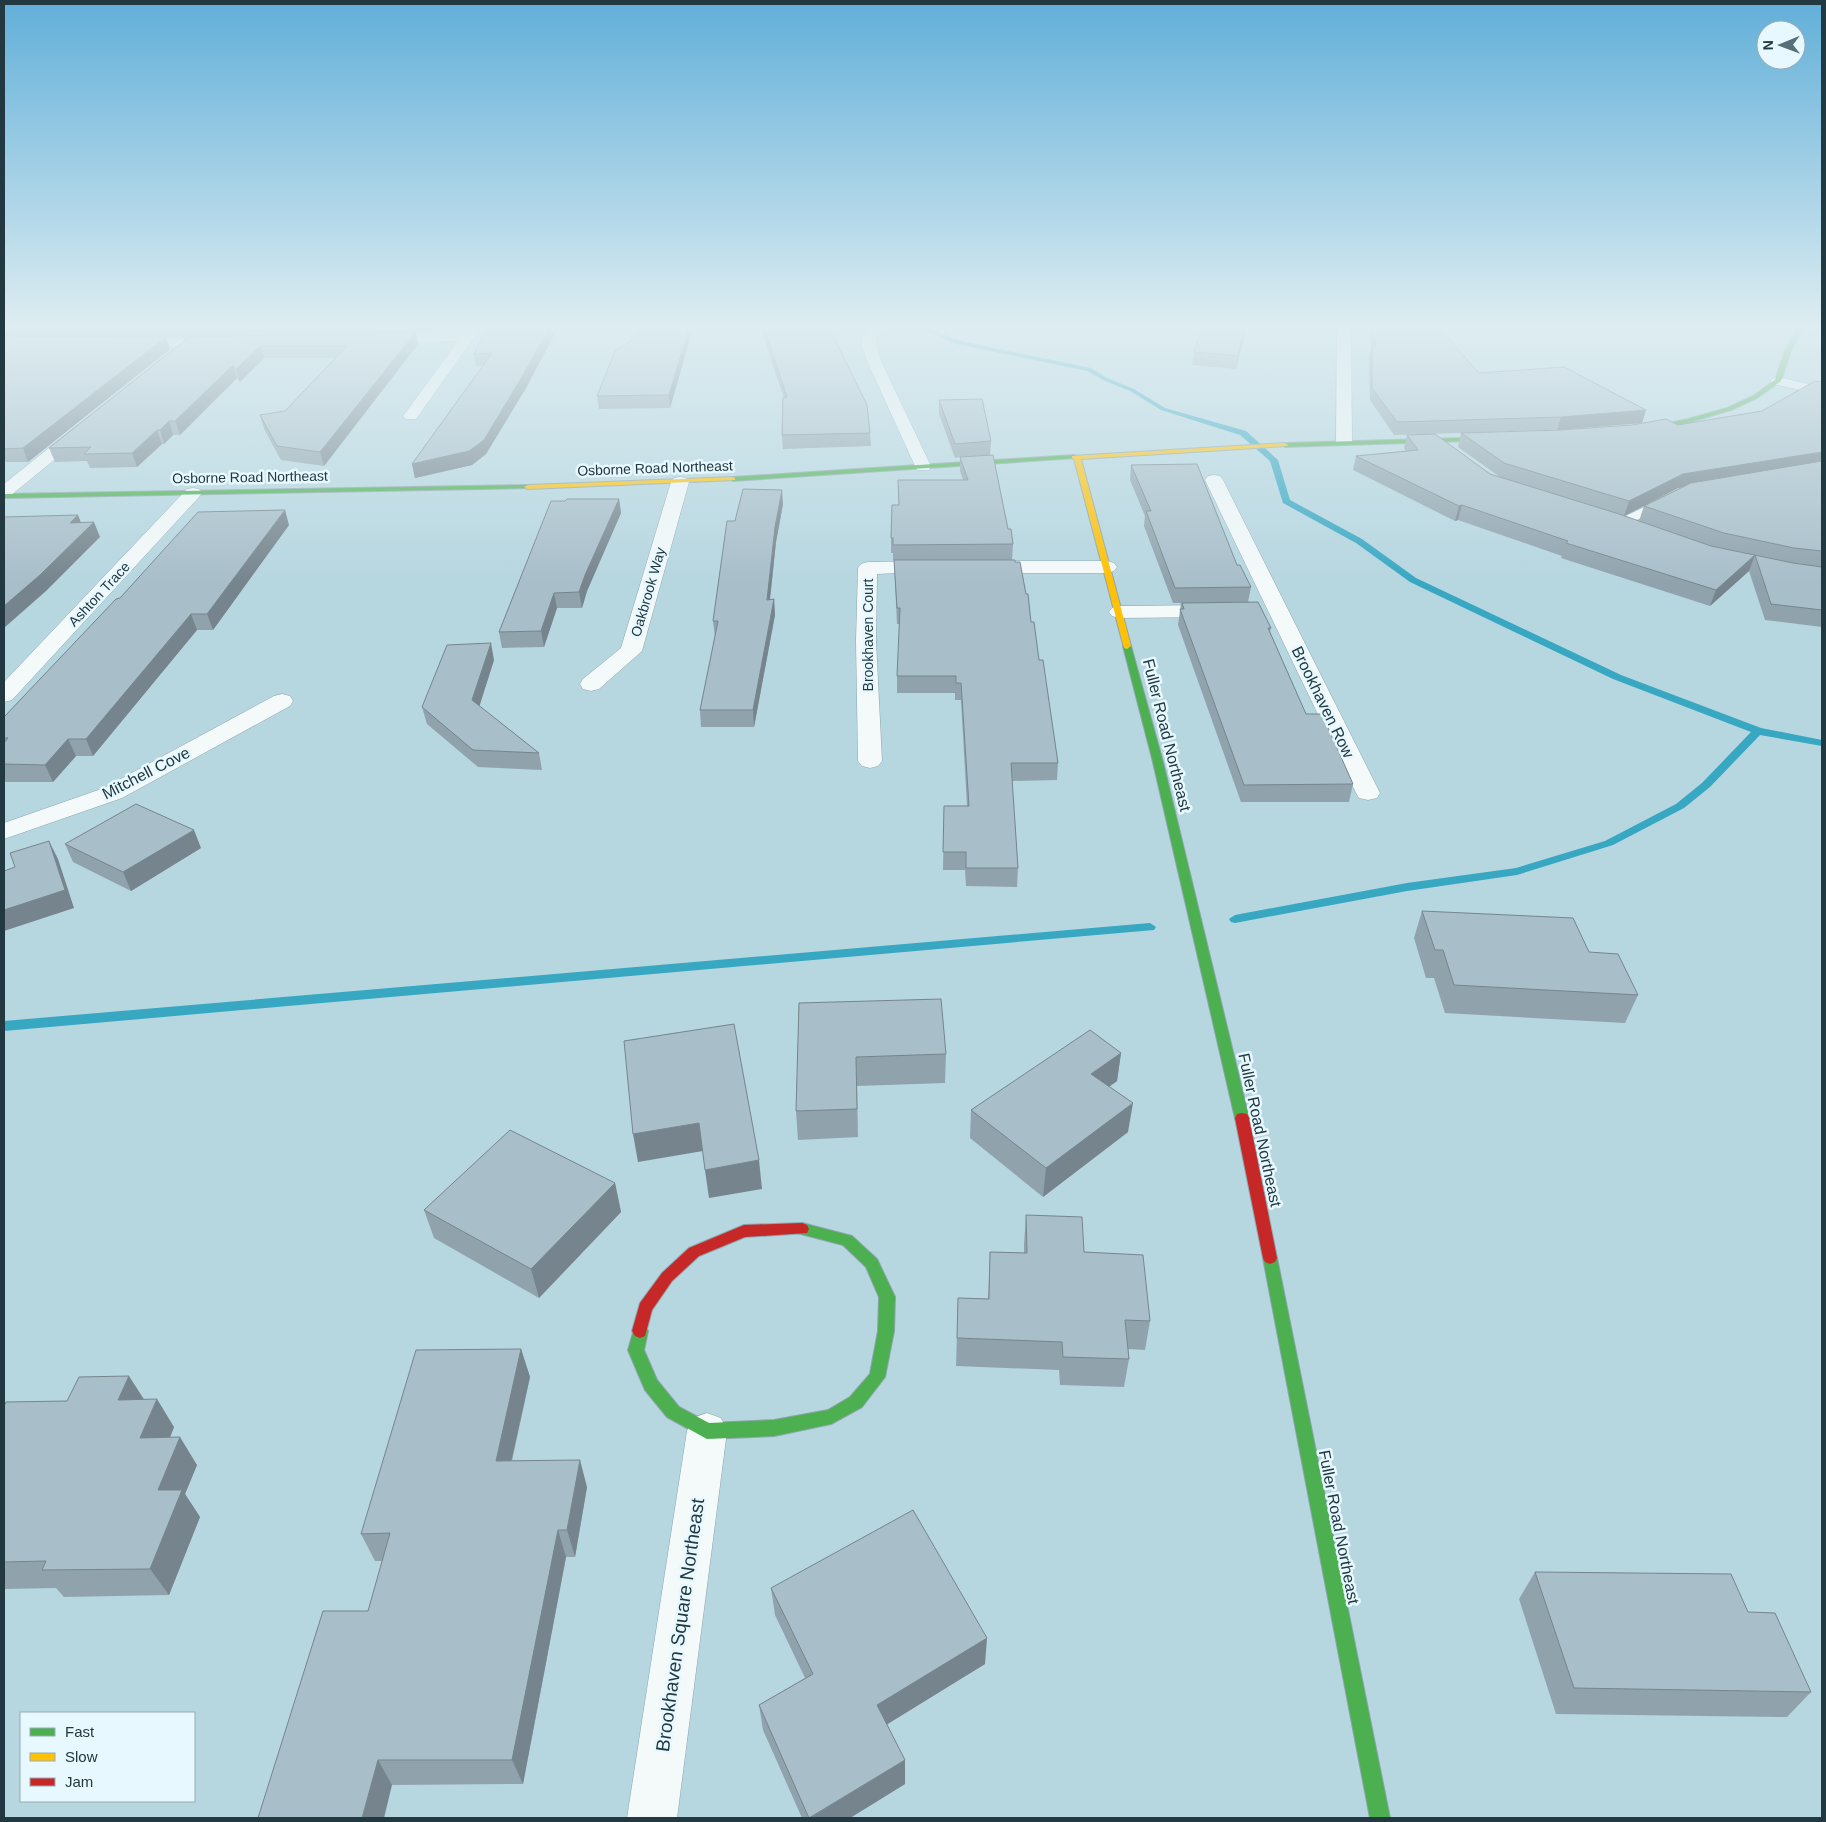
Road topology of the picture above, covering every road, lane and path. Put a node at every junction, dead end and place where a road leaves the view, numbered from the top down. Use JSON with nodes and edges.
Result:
{"nodes":[{"id":1,"x":413,"y":413,"type":"edge"},
{"id":2,"x":898,"y":413,"type":"edge"},
{"id":3,"x":1344,"y":413,"type":"edge"},
{"id":4,"x":1716,"y":413,"type":"edge"},
{"id":5,"x":411,"y":416,"type":"dead end"},
{"id":6,"x":96,"y":417,"type":"edge"},
{"id":7,"x":1627,"y":432,"type":"edge"},
{"id":8,"x":1505,"y":439,"type":"edge"},
{"id":9,"x":1435,"y":440,"type":"junction"},
{"id":10,"x":1344,"y":442,"type":"junction"},
{"id":11,"x":1077,"y":456,"type":"junction"},
{"id":12,"x":1456,"y":456,"type":"edge"},
{"id":13,"x":923,"y":466,"type":"junction"},
{"id":14,"x":1214,"y":480,"type":"dead end"},
{"id":15,"x":680,"y":482,"type":"junction"},
{"id":16,"x":4,"y":492,"type":"edge"},
{"id":17,"x":194,"y":493,"type":"junction"},
{"id":18,"x":4,"y":496,"type":"edge"},
{"id":19,"x":1674,"y":497,"type":"edge"},
{"id":20,"x":1603,"y":517,"type":"edge"},
{"id":21,"x":1621,"y":523,"type":"junction"},
{"id":22,"x":1640,"y":530,"type":"edge"},
{"id":23,"x":1107,"y":567,"type":"junction"},
{"id":24,"x":1258,"y":611,"type":"junction"},
{"id":25,"x":1119,"y":612,"type":"junction"},
{"id":26,"x":591,"y":684,"type":"dead end"},
{"id":27,"x":4,"y":695,"type":"edge"},
{"id":28,"x":282,"y":701,"type":"dead end"},
{"id":29,"x":870,"y":761,"type":"dead end"},
{"id":30,"x":1368,"y":793,"type":"dead end"},
{"id":31,"x":4,"y":831,"type":"edge"},
{"id":32,"x":707,"y":1431,"type":"junction"},
{"id":33,"x":652,"y":1818,"type":"edge"},
{"id":34,"x":1380,"y":1818,"type":"edge"}],
"edges":[{"from":1,"to":5,"type":"street"},
{"from":2,"to":13,"type":"street"},
{"from":3,"to":10,"type":"street"},
{"from":4,"to":7,"type":"street"},
{"from":6,"to":16,"type":"street"},
{"from":8,"to":9,"type":"street","name":"Osborne Road Northeast"},
{"from":9,"to":10,"type":"street","name":"Osborne Road Northeast"},
{"from":9,"to":12,"type":"street"},
{"from":10,"to":11,"type":"street","name":"Osborne Road Northeast"},
{"from":11,"to":13,"type":"street","name":"Osborne Road Northeast"},
{"from":11,"to":23,"type":"street","name":"Fuller Road Northeast"},
{"from":13,"to":15,"type":"street","name":"Osborne Road Northeast"},
{"from":14,"to":24,"type":"street","name":"Brookhaven Row"},
{"from":15,"to":17,"type":"street","name":"Osborne Road Northeast"},
{"from":15,"to":26,"type":"street","name":"Oakbrook Way"},
{"from":17,"to":18,"type":"street","name":"Osborne Road Northeast"},
{"from":17,"to":27,"type":"street","name":"Ashton Trace"},
{"from":19,"to":21,"type":"lane"},
{"from":20,"to":21,"type":"street"},
{"from":21,"to":22,"type":"street"},
{"from":23,"to":25,"type":"street","name":"Fuller Road Northeast"},
{"from":23,"to":29,"type":"street","name":"Brookhaven Court"},
{"from":24,"to":25,"type":"street"},
{"from":24,"to":30,"type":"street","name":"Brookhaven Row"},
{"from":25,"to":34,"type":"street","name":"Fuller Road Northeast"},
{"from":28,"to":31,"type":"street","name":"Mitchell Cove"},
{"from":32,"to":32,"type":"street"},
{"from":32,"to":33,"type":"street","name":"Brookhaven Square Northeast"}]}
